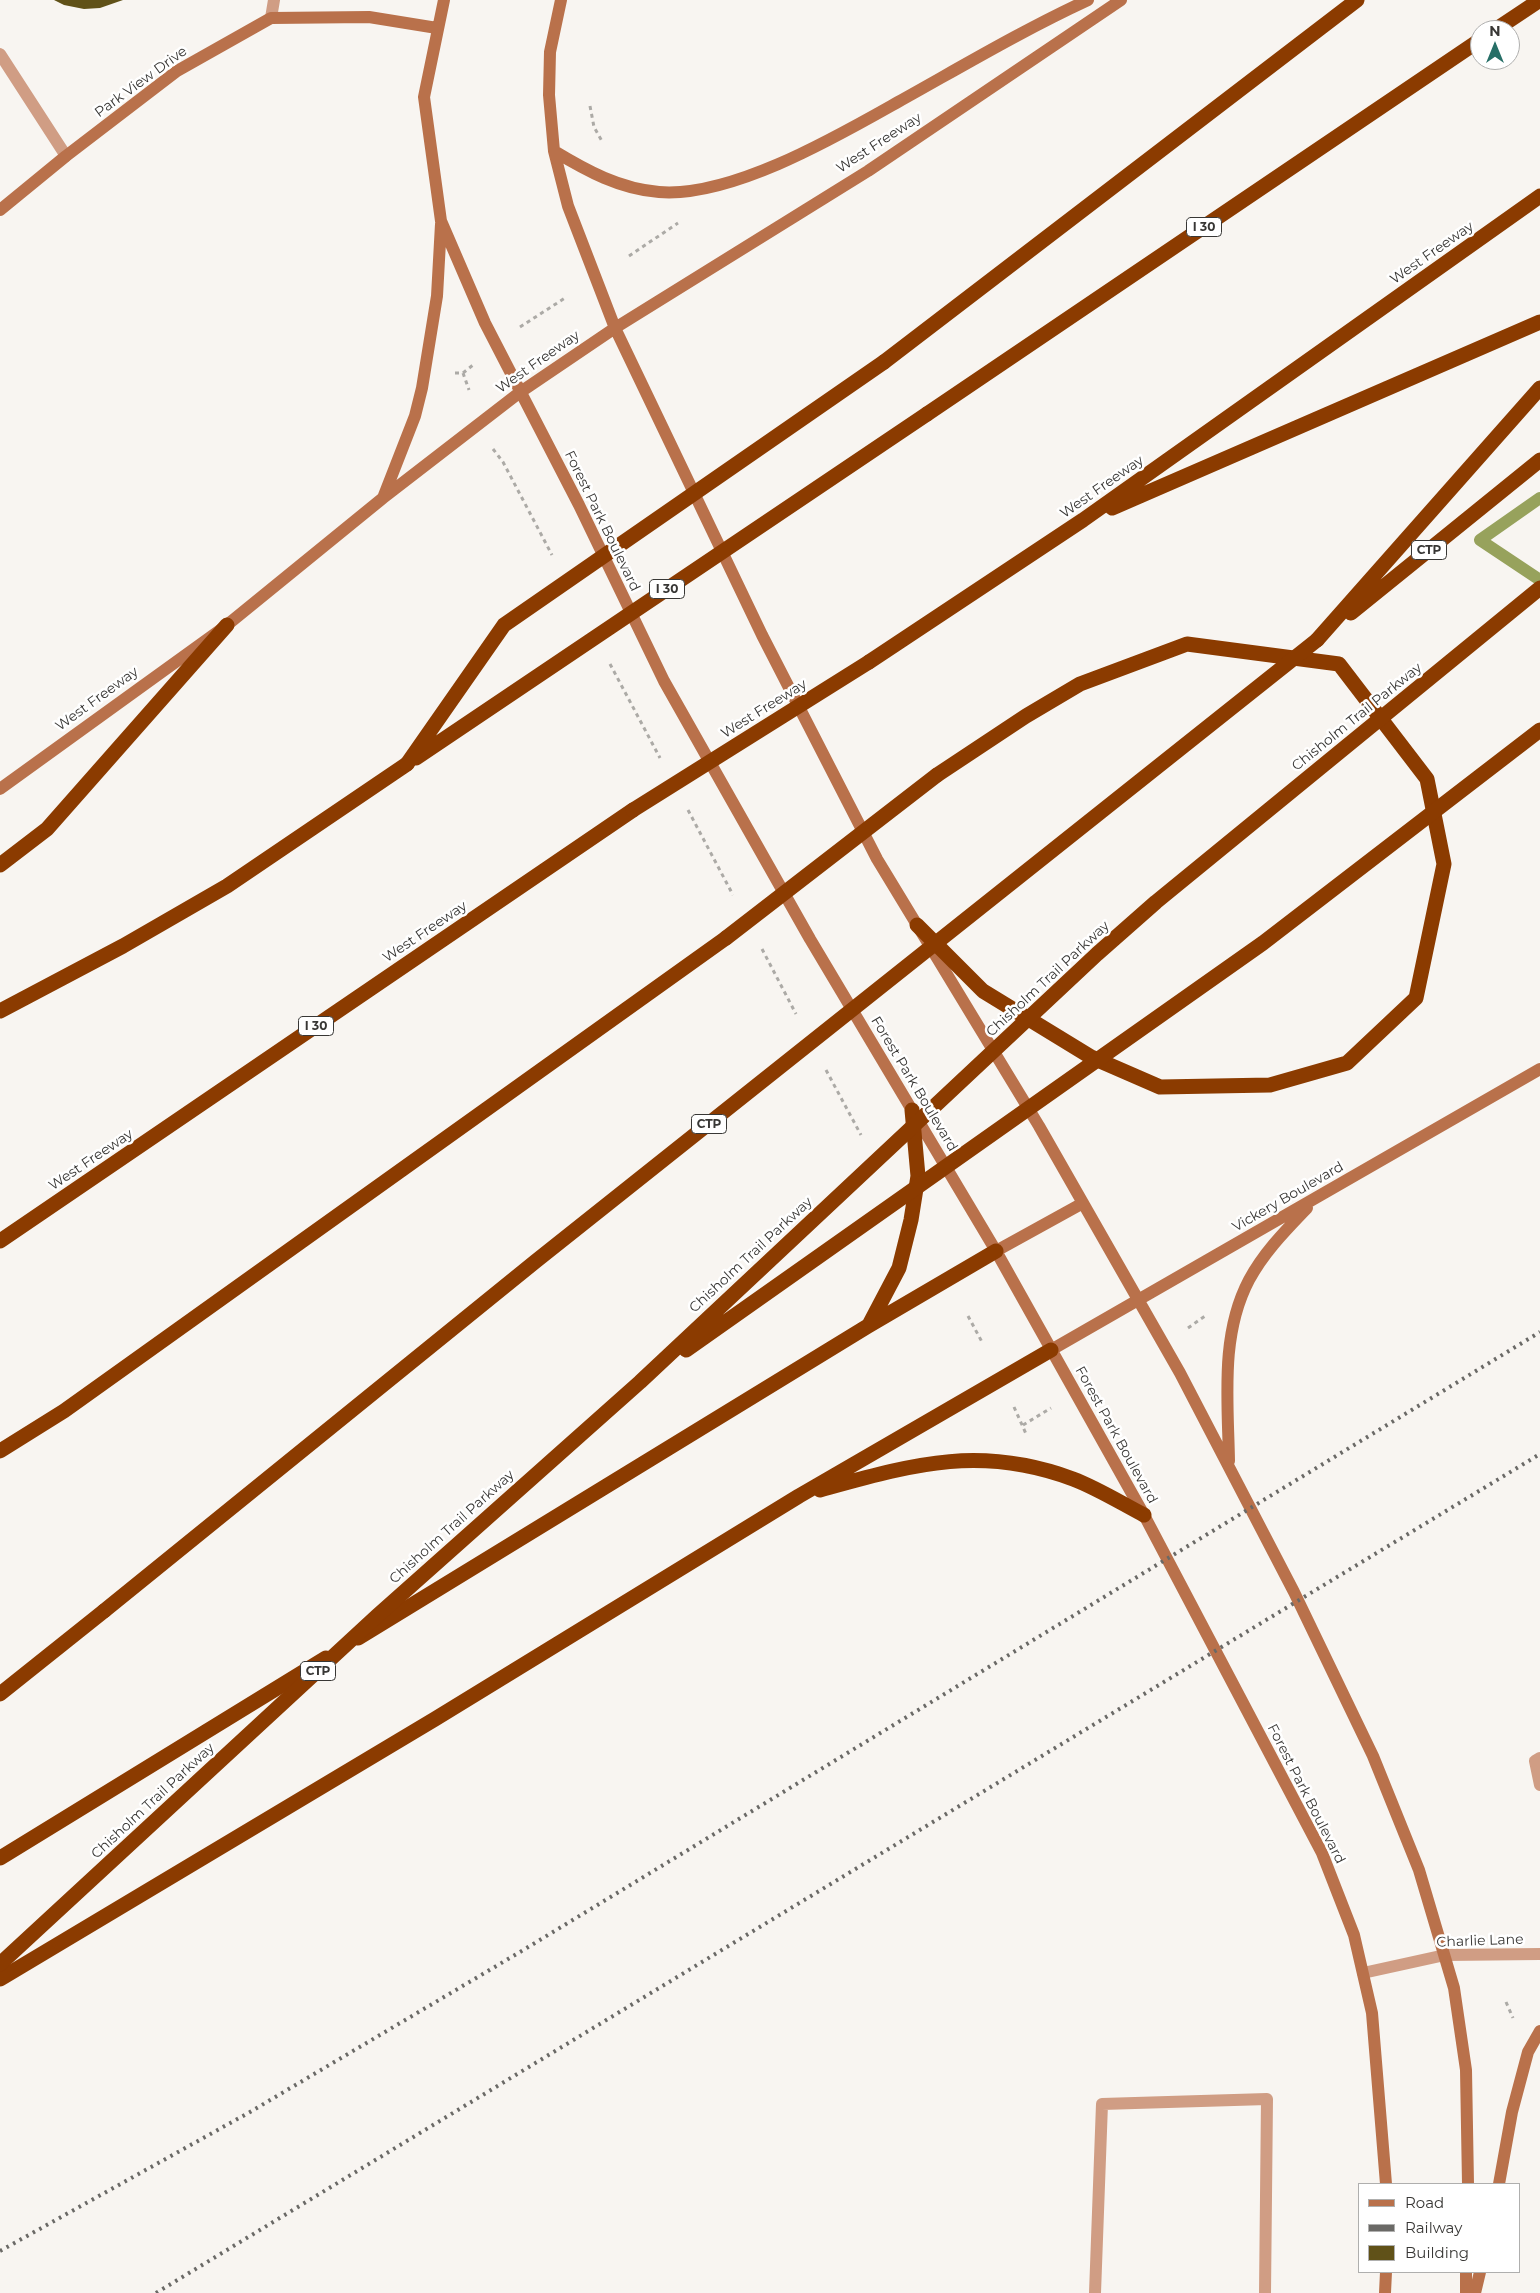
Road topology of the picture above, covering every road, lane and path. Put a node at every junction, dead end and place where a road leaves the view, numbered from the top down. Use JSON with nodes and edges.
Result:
{"nodes":[{"id":1,"x":274,"y":0,"type":"edge"},
{"id":2,"x":444,"y":0,"type":"edge"},
{"id":3,"x":561,"y":0,"type":"edge"},
{"id":4,"x":1088,"y":0,"type":"edge"},
{"id":5,"x":1121,"y":0,"type":"edge"},
{"id":6,"x":1357,"y":0,"type":"edge"},
{"id":7,"x":1540,"y":0,"type":"edge"},
{"id":8,"x":271,"y":18,"type":"junction"},
{"id":9,"x":1511,"y":20,"type":"edge"},
{"id":10,"x":437,"y":28,"type":"junction"},
{"id":11,"x":1470,"y":47,"type":"edge"},
{"id":12,"x":0,"y":54,"type":"edge"},
{"id":13,"x":590,"y":106,"type":"dead end"},
{"id":14,"x":604,"y":146,"type":"dead end"},
{"id":15,"x":554,"y":151,"type":"junction"},
{"id":16,"x":66,"y":156,"type":"junction"},
{"id":17,"x":1540,"y":196,"type":"edge"},
{"id":18,"x":0,"y":210,"type":"edge"},
{"id":19,"x":441,"y":221,"type":"junction"},
{"id":20,"x":678,"y":224,"type":"dead end"},
{"id":21,"x":629,"y":256,"type":"dead end"},
{"id":22,"x":565,"y":298,"type":"dead end"},
{"id":23,"x":1540,"y":322,"type":"edge"},
{"id":24,"x":615,"y":328,"type":"junction"},
{"id":25,"x":518,"y":329,"type":"dead end"},
{"id":26,"x":473,"y":366,"type":"dead end"},
{"id":27,"x":1540,"y":388,"type":"edge"},
{"id":28,"x":469,"y":390,"type":"dead end"},
{"id":29,"x":520,"y":393,"type":"junction"},
{"id":30,"x":488,"y":443,"type":"dead end"},
{"id":31,"x":1540,"y":460,"type":"edge"},
{"id":32,"x":383,"y":498,"type":"junction"},
{"id":33,"x":1084,"y":520,"type":"junction"},
{"id":34,"x":555,"y":559,"type":"dead end"},
{"id":35,"x":1540,"y":588,"type":"edge"},
{"id":36,"x":227,"y":625,"type":"junction"},
{"id":37,"x":1317,"y":640,"type":"junction"},
{"id":38,"x":606,"y":656,"type":"dead end"},
{"id":39,"x":1540,"y":730,"type":"edge"},
{"id":40,"x":663,"y":762,"type":"dead end"},
{"id":41,"x":407,"y":764,"type":"junction"},
{"id":42,"x":0,"y":789,"type":"edge"},
{"id":43,"x":686,"y":806,"type":"dead end"},
{"id":44,"x":0,"y":865,"type":"edge"},
{"id":45,"x":738,"y":903,"type":"dead end"},
{"id":46,"x":917,"y":925,"type":"junction"},
{"id":47,"x":761,"y":948,"type":"dead end"},
{"id":48,"x":0,"y":1012,"type":"edge"},
{"id":49,"x":798,"y":1018,"type":"dead end"},
{"id":50,"x":822,"y":1062,"type":"dead end"},
{"id":51,"x":1540,"y":1069,"type":"edge"},
{"id":52,"x":912,"y":1110,"type":"junction"},
{"id":53,"x":864,"y":1142,"type":"dead end"},
{"id":54,"x":1317,"y":1197,"type":"junction"},
{"id":55,"x":1083,"y":1203,"type":"junction"},
{"id":56,"x":0,"y":1241,"type":"edge"},
{"id":57,"x":996,"y":1251,"type":"junction"},
{"id":58,"x":1139,"y":1301,"type":"junction"},
{"id":59,"x":968,"y":1316,"type":"dead end"},
{"id":60,"x":868,"y":1326,"type":"junction"},
{"id":61,"x":982,"y":1342,"type":"dead end"},
{"id":62,"x":1052,"y":1350,"type":"junction"},
{"id":63,"x":640,"y":1382,"type":"junction"},
{"id":64,"x":1012,"y":1402,"type":"dead end"},
{"id":65,"x":1052,"y":1408,"type":"dead end"},
{"id":66,"x":1023,"y":1424,"type":"junction"},
{"id":67,"x":1028,"y":1440,"type":"dead end"},
{"id":68,"x":0,"y":1451,"type":"edge"},
{"id":69,"x":1229,"y":1464,"type":"junction"},
{"id":70,"x":799,"y":1496,"type":"junction"},
{"id":71,"x":1144,"y":1515,"type":"junction"},
{"id":72,"x":0,"y":1694,"type":"edge"},
{"id":73,"x":1540,"y":1758,"type":"edge"},
{"id":74,"x":1540,"y":1785,"type":"edge"},
{"id":75,"x":0,"y":1858,"type":"edge"},
{"id":76,"x":1540,"y":1954,"type":"edge"},
{"id":77,"x":1445,"y":1956,"type":"junction"},
{"id":78,"x":0,"y":1964,"type":"edge"},
{"id":79,"x":1363,"y":1973,"type":"junction"},
{"id":80,"x":0,"y":1980,"type":"edge"},
{"id":81,"x":1506,"y":2002,"type":"dead end"},
{"id":82,"x":1515,"y":2023,"type":"dead end"},
{"id":83,"x":1540,"y":2031,"type":"edge"},
{"id":84,"x":1386,"y":2183,"type":"edge"},
{"id":85,"x":1468,"y":2183,"type":"edge"},
{"id":86,"x":1499,"y":2183,"type":"edge"},
{"id":87,"x":1386,"y":2273,"type":"edge"},
{"id":88,"x":1466,"y":2273,"type":"edge"},
{"id":89,"x":1480,"y":2273,"type":"edge"},
{"id":90,"x":1095,"y":2293,"type":"edge"},
{"id":91,"x":1265,"y":2293,"type":"edge"},
{"id":92,"x":1385,"y":2293,"type":"edge"},
{"id":93,"x":1466,"y":2293,"type":"edge"},
{"id":94,"x":1475,"y":2293,"type":"edge"}],
"edges":[{"from":1,"to":8,"type":"street"},
{"from":2,"to":10,"type":"main road","name":"Forest Park Boulevard"},
{"from":3,"to":15,"type":"main road"},
{"from":4,"to":15,"type":"main road"},
{"from":5,"to":24,"type":"main road","name":"West Freeway"},
{"from":6,"to":41,"type":"highway","bridge":true},
{"from":7,"to":9,"type":"highway"},
{"from":8,"to":10,"type":"main road","name":"Park View Drive"},
{"from":8,"to":16,"type":"main road","name":"Park View Drive"},
{"from":10,"to":19,"type":"main road","name":"Forest Park Boulevard"},
{"from":11,"to":41,"type":"highway","number":"I 30","bridge":true},
{"from":12,"to":16,"type":"street"},
{"from":13,"to":14,"type":"path"},
{"from":15,"to":24,"type":"main road"},
{"from":16,"to":18,"type":"main road","name":"Park View Drive"},
{"from":17,"to":33,"type":"highway","name":"West Freeway","number":"I 30"},
{"from":19,"to":29,"type":"main road","name":"Forest Park Boulevard"},
{"from":19,"to":32,"type":"main road"},
{"from":20,"to":21,"type":"path"},
{"from":22,"to":25,"type":"path"},
{"from":23,"to":33,"type":"highway"},
{"from":24,"to":29,"type":"main road","name":"West Freeway"},
{"from":24,"to":46,"type":"main road"},
{"from":26,"to":28,"type":"path"},
{"from":27,"to":37,"type":"highway"},
{"from":29,"to":32,"type":"main road","name":"West Freeway"},
{"from":29,"to":52,"type":"main road","name":"Forest Park Boulevard"},
{"from":30,"to":34,"type":"path"},
{"from":31,"to":37,"type":"highway","number":"CTP"},
{"from":32,"to":36,"type":"main road","name":"West Freeway"},
{"from":33,"to":56,"type":"highway","name":"West Freeway","number":"I 30","bridge":true},
{"from":35,"to":63,"type":"highway","name":"Chisholm Trail Parkway","number":"CTP","bridge":true},
{"from":36,"to":42,"type":"main road","name":"West Freeway"},
{"from":36,"to":44,"type":"highway"},
{"from":37,"to":72,"type":"highway","number":"CTP","bridge":true},
{"from":38,"to":40,"type":"path"},
{"from":39,"to":63,"type":"highway","bridge":true},
{"from":41,"to":48,"type":"highway","number":"I 30"},
{"from":43,"to":45,"type":"path"},
{"from":46,"to":55,"type":"main road"},
{"from":46,"to":68,"type":"highway","bridge":true},
{"from":47,"to":49,"type":"path"},
{"from":50,"to":53,"type":"path"},
{"from":51,"to":54,"type":"main road","name":"Vickery Boulevard"},
{"from":52,"to":57,"type":"main road","name":"Forest Park Boulevard"},
{"from":52,"to":60,"type":"highway"},
{"from":54,"to":58,"type":"main road","name":"Vickery Boulevard"},
{"from":54,"to":69,"type":"main road"},
{"from":55,"to":57,"type":"main road"},
{"from":55,"to":58,"type":"main road"},
{"from":57,"to":60,"type":"highway"},
{"from":57,"to":62,"type":"main road","name":"Forest Park Boulevard"},
{"from":58,"to":62,"type":"main road","name":"Vickery Boulevard"},
{"from":58,"to":69,"type":"main road"},
{"from":59,"to":61,"type":"path"},
{"from":60,"to":75,"type":"highway"},
{"from":62,"to":70,"type":"highway"},
{"from":62,"to":71,"type":"main road","name":"Forest Park Boulevard"},
{"from":63,"to":78,"type":"highway","name":"Chisholm Trail Parkway","number":"CTP","bridge":true},
{"from":64,"to":66,"type":"path"},
{"from":65,"to":66,"type":"path"},
{"from":66,"to":67,"type":"path"},
{"from":69,"to":77,"type":"main road"},
{"from":70,"to":71,"type":"highway"},
{"from":70,"to":80,"type":"highway"},
{"from":71,"to":79,"type":"main road","name":"Forest Park Boulevard"},
{"from":73,"to":74,"type":"street"},
{"from":76,"to":77,"type":"street","name":"Charlie Lane"},
{"from":77,"to":79,"type":"street","name":"Charlie Lane"},
{"from":77,"to":85,"type":"main road"},
{"from":79,"to":84,"type":"main road","name":"Forest Park Boulevard"},
{"from":81,"to":82,"type":"path"},
{"from":83,"to":86,"type":"main road"},
{"from":87,"to":92,"type":"main road"},
{"from":88,"to":93,"type":"main road"},
{"from":89,"to":94,"type":"main road"},
{"from":90,"to":91,"type":"street"}]}
